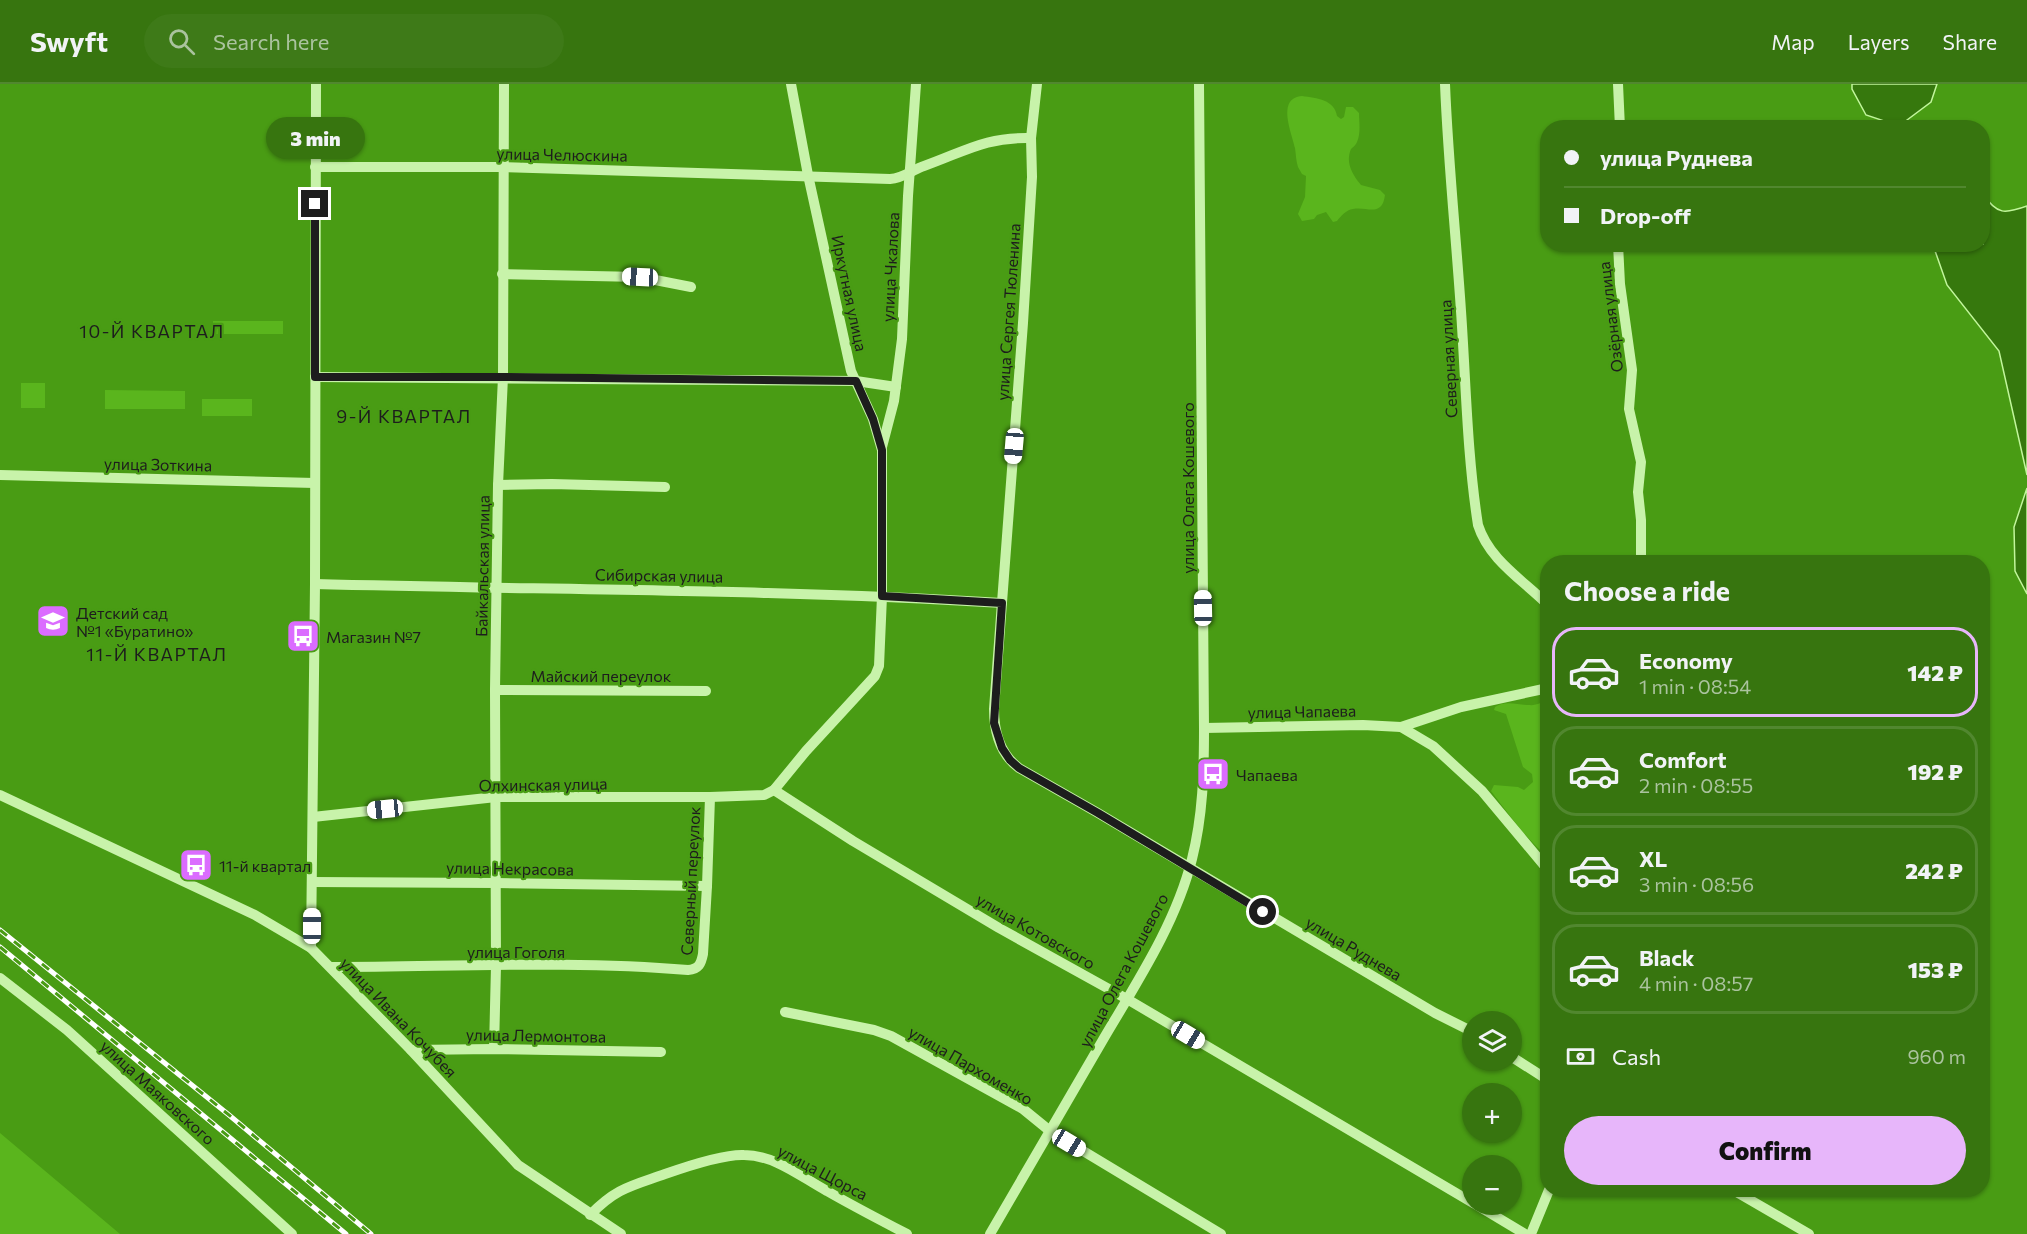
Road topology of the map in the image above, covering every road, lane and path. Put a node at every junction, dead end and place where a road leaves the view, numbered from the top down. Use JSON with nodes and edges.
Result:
{"nodes":[{"id":1,"x":316,"y":84,"type":"edge"},
{"id":2,"x":504,"y":84,"type":"edge"},
{"id":3,"x":791,"y":84,"type":"edge"},
{"id":4,"x":916,"y":84,"type":"edge"},
{"id":5,"x":1037,"y":84,"type":"edge"},
{"id":6,"x":1199,"y":84,"type":"edge"},
{"id":7,"x":1445,"y":84,"type":"edge"},
{"id":8,"x":1618,"y":84,"type":"edge"},
{"id":9,"x":1620,"y":120,"type":"edge"},
{"id":10,"x":1031,"y":138,"type":"junction"},
{"id":11,"x":315,"y":167,"type":"junction"},
{"id":12,"x":503,"y":167,"type":"junction"},
{"id":13,"x":911,"y":172,"type":"junction"},
{"id":14,"x":808,"y":175,"type":"junction"},
{"id":15,"x":1618,"y":252,"type":"edge"},
{"id":16,"x":502,"y":274,"type":"junction"},
{"id":17,"x":691,"y":287,"type":"dead end"},
{"id":18,"x":315,"y":377,"type":"junction"},
{"id":19,"x":503,"y":377,"type":"junction"},
{"id":20,"x":856,"y":381,"type":"junction"},
{"id":21,"x":896,"y":387,"type":"junction"},
{"id":22,"x":882,"y":450,"type":"junction"},
{"id":23,"x":0,"y":475,"type":"edge"},
{"id":24,"x":315,"y":483,"type":"junction"},
{"id":25,"x":498,"y":485,"type":"junction"},
{"id":26,"x":665,"y":487,"type":"dead end"},
{"id":27,"x":1641,"y":555,"type":"edge"},
{"id":28,"x":315,"y":584,"type":"junction"},
{"id":29,"x":497,"y":587,"type":"junction"},
{"id":30,"x":882,"y":596,"type":"junction"},
{"id":31,"x":1540,"y":598,"type":"edge"},
{"id":32,"x":1002,"y":603,"type":"junction"},
{"id":33,"x":495,"y":690,"type":"junction"},
{"id":34,"x":1540,"y":690,"type":"edge"},
{"id":35,"x":706,"y":691,"type":"dead end"},
{"id":36,"x":1401,"y":727,"type":"junction"},
{"id":37,"x":1204,"y":728,"type":"junction"},
{"id":38,"x":1006,"y":755,"type":"joint"},
{"id":39,"x":774,"y":790,"type":"junction"},
{"id":40,"x":0,"y":795,"type":"edge"},
{"id":41,"x":496,"y":797,"type":"junction"},
{"id":42,"x":710,"y":797,"type":"junction"},
{"id":43,"x":313,"y":817,"type":"junction"},
{"id":44,"x":1540,"y":860,"type":"edge"},
{"id":45,"x":1189,"y":868,"type":"junction"},
{"id":46,"x":312,"y":882,"type":"junction"},
{"id":47,"x":496,"y":883,"type":"junction"},
{"id":48,"x":707,"y":886,"type":"junction"},
{"id":49,"x":311,"y":948,"type":"junction"},
{"id":50,"x":496,"y":966,"type":"junction"},
{"id":51,"x":332,"y":967,"type":"junction"},
{"id":52,"x":699,"y":967,"type":"joint"},
{"id":53,"x":0,"y":978,"type":"edge"},
{"id":54,"x":1127,"y":999,"type":"junction"},
{"id":55,"x":785,"y":1012,"type":"dead end"},
{"id":56,"x":1462,"y":1027,"type":"edge"},
{"id":57,"x":494,"y":1048,"type":"junction"},
{"id":58,"x":411,"y":1050,"type":"junction"},
{"id":59,"x":661,"y":1052,"type":"dead end"},
{"id":60,"x":1522,"y":1063,"type":"edge"},
{"id":61,"x":1540,"y":1075,"type":"edge"},
{"id":62,"x":1050,"y":1131,"type":"junction"},
{"id":63,"x":1462,"y":1197,"type":"edge"},
{"id":64,"x":1547,"y":1197,"type":"edge"},
{"id":65,"x":1745,"y":1197,"type":"edge"},
{"id":66,"x":590,"y":1215,"type":"junction"},
{"id":67,"x":1493,"y":1215,"type":"edge"},
{"id":68,"x":292,"y":1234,"type":"edge"},
{"id":69,"x":621,"y":1234,"type":"edge"},
{"id":70,"x":907,"y":1234,"type":"edge"},
{"id":71,"x":990,"y":1234,"type":"edge"},
{"id":72,"x":1221,"y":1234,"type":"edge"},
{"id":73,"x":1525,"y":1234,"type":"edge"},
{"id":74,"x":1531,"y":1234,"type":"edge"},
{"id":75,"x":1809,"y":1234,"type":"edge"}],
"edges":[{"from":1,"to":11,"type":"street"},
{"from":2,"to":12,"type":"street","name":"Байкальская улица"},
{"from":3,"to":14,"type":"street","name":"Иркутная улица"},
{"from":4,"to":13,"type":"street","name":"улица Чкалова"},
{"from":5,"to":10,"type":"street","name":"улица Сергея Тюленина"},
{"from":6,"to":37,"type":"street","name":"улица Олега Кошевого"},
{"from":7,"to":31,"type":"street","name":"Северная улица"},
{"from":8,"to":9,"type":"street"},
{"from":10,"to":13,"type":"street","name":"улица Челюскина"},
{"from":10,"to":32,"type":"street","name":"улица Сергея Тюленина"},
{"from":11,"to":12,"type":"street","name":"улица Челюскина"},
{"from":11,"to":18,"type":"street"},
{"from":12,"to":14,"type":"street","name":"улица Челюскина"},
{"from":12,"to":16,"type":"street","name":"Байкальская улица"},
{"from":13,"to":14,"type":"street","name":"улица Челюскина"},
{"from":13,"to":21,"type":"street","name":"улица Чкалова"},
{"from":14,"to":20,"type":"street","name":"Иркутная улица"},
{"from":15,"to":27,"type":"street","name":"Озёрная улица"},
{"from":16,"to":17,"type":"street"},
{"from":16,"to":19,"type":"street","name":"Байкальская улица"},
{"from":18,"to":19,"type":"street"},
{"from":18,"to":24,"type":"street"},
{"from":19,"to":20,"type":"street"},
{"from":19,"to":25,"type":"street","name":"Байкальская улица"},
{"from":20,"to":21,"type":"street"},
{"from":20,"to":22,"type":"street","name":"Иркутная улица"},
{"from":21,"to":22,"type":"street","name":"улица Чкалова"},
{"from":22,"to":30,"type":"street","name":"Иркутная улица"},
{"from":23,"to":24,"type":"street","name":"улица Зоткина"},
{"from":24,"to":28,"type":"street"},
{"from":25,"to":26,"type":"street"},
{"from":25,"to":29,"type":"street","name":"Байкальская улица"},
{"from":28,"to":29,"type":"street","name":"Сибирская улица"},
{"from":28,"to":43,"type":"street"},
{"from":29,"to":30,"type":"street","name":"Сибирская улица"},
{"from":29,"to":33,"type":"street","name":"Байкальская улица"},
{"from":30,"to":32,"type":"street","name":"Сибирская улица"},
{"from":30,"to":39,"type":"street","name":"Иркутная улица"},
{"from":32,"to":38,"type":"street","name":"улица Сергея Тюленина"},
{"from":33,"to":35,"type":"street","name":"Майский переулок"},
{"from":33,"to":41,"type":"street","name":"Байкальская улица"},
{"from":34,"to":36,"type":"street","name":"улица Чапаева"},
{"from":36,"to":37,"type":"street","name":"улица Чапаева"},
{"from":36,"to":44,"type":"street","name":"улица Чапаева"},
{"from":37,"to":45,"type":"street","name":"улица Олега Кошевого"},
{"from":38,"to":45,"type":"street","name":"улица Руднева"},
{"from":39,"to":42,"type":"street","name":"Олхинская улица"},
{"from":39,"to":54,"type":"street","name":"улица Котовского"},
{"from":40,"to":49,"type":"street","name":"улица Ивана Кочубея"},
{"from":41,"to":42,"type":"street","name":"Олхинская улица"},
{"from":41,"to":43,"type":"street","name":"Олхинская улица"},
{"from":41,"to":47,"type":"street","name":"Байкальская улица"},
{"from":42,"to":48,"type":"street","name":"Северный переулок"},
{"from":43,"to":46,"type":"street"},
{"from":45,"to":54,"type":"street","name":"улица Олега Кошевого"},
{"from":45,"to":56,"type":"street","name":"улица Руднева"},
{"from":46,"to":47,"type":"street","name":"улица Некрасова"},
{"from":46,"to":49,"type":"street"},
{"from":47,"to":48,"type":"street","name":"улица Некрасова"},
{"from":47,"to":50,"type":"street","name":"Байкальская улица"},
{"from":48,"to":52,"type":"street","name":"Северный переулок"},
{"from":49,"to":51,"type":"street","name":"улица Ивана Кочубея"},
{"from":50,"to":51,"type":"street","name":"улица Гоголя"},
{"from":50,"to":52,"type":"street","name":"улица Гоголя"},
{"from":50,"to":57,"type":"street","name":"Байкальская улица"},
{"from":51,"to":58,"type":"street","name":"улица Ивана Кочубея"},
{"from":53,"to":68,"type":"street","name":"улица Маяковского"},
{"from":54,"to":62,"type":"street","name":"улица Олега Кошевого"},
{"from":54,"to":63,"type":"street","name":"улица Котовского"},
{"from":55,"to":62,"type":"street","name":"улица Пархоменко"},
{"from":57,"to":58,"type":"street","name":"улица Лермонтова"},
{"from":57,"to":59,"type":"street","name":"улица Лермонтова"},
{"from":58,"to":66,"type":"street","name":"улица Ивана Кочубея"},
{"from":60,"to":61,"type":"street"},
{"from":62,"to":71,"type":"street","name":"улица Олега Кошевого"},
{"from":62,"to":72,"type":"street","name":"улица Пархоменко"},
{"from":64,"to":74,"type":"street"},
{"from":65,"to":75,"type":"street"},
{"from":66,"to":69,"type":"street","name":"улица Ивана Кочубея"},
{"from":66,"to":70,"type":"street","name":"улица Щорса"},
{"from":67,"to":73,"type":"street","name":"улица Котовского"}]}
